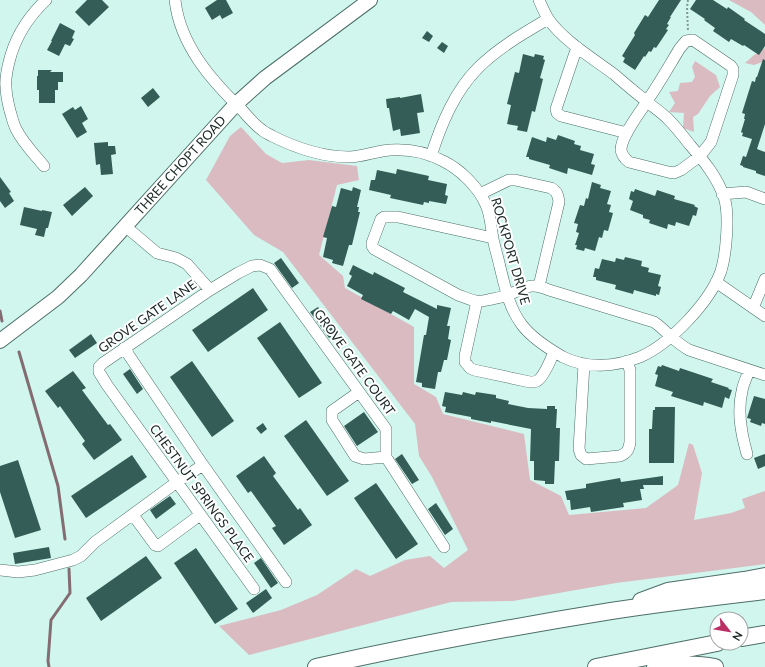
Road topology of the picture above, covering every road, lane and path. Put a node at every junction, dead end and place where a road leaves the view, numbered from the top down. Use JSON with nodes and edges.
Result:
{"nodes":[{"id":1,"x":46,"y":0,"type":"edge"},
{"id":2,"x":175,"y":0,"type":"edge"},
{"id":3,"x":370,"y":0,"type":"edge"},
{"id":4,"x":539,"y":0,"type":"edge"},
{"id":5,"x":688,"y":0,"type":"edge"},
{"id":6,"x":548,"y":19,"type":"junction"},
{"id":7,"x":689,"y":41,"type":"junction"},
{"id":8,"x":577,"y":47,"type":"junction"},
{"id":9,"x":3,"y":82,"type":"edge"},
{"id":10,"x":647,"y":102,"type":"junction"},
{"id":11,"x":236,"y":104,"type":"junction"},
{"id":12,"x":627,"y":133,"type":"junction"},
{"id":13,"x":431,"y":156,"type":"junction"},
{"id":14,"x":700,"y":156,"type":"junction"},
{"id":15,"x":44,"y":166,"type":"dead end"},
{"id":16,"x":480,"y":194,"type":"junction"},
{"id":17,"x":722,"y":194,"type":"junction"},
{"id":18,"x":765,"y":199,"type":"edge"},
{"id":19,"x":125,"y":226,"type":"junction"},
{"id":20,"x":493,"y":238,"type":"junction"},
{"id":21,"x":260,"y":265,"type":"joint"},
{"id":22,"x":765,"y":279,"type":"edge"},
{"id":23,"x":716,"y":282,"type":"junction"},
{"id":24,"x":539,"y":286,"type":"junction"},
{"id":25,"x":210,"y":290,"type":"junction"},
{"id":26,"x":507,"y":295,"type":"junction"},
{"id":27,"x":477,"y":301,"type":"junction"},
{"id":28,"x":753,"y":308,"type":"junction"},
{"id":29,"x":765,"y":316,"type":"edge"},
{"id":30,"x":671,"y":337,"type":"junction"},
{"id":31,"x":0,"y":341,"type":"edge"},
{"id":32,"x":124,"y":348,"type":"junction"},
{"id":33,"x":554,"y":352,"type":"junction"},
{"id":34,"x":627,"y":361,"type":"junction"},
{"id":35,"x":584,"y":364,"type":"junction"},
{"id":36,"x":749,"y":370,"type":"junction"},
{"id":37,"x":765,"y":375,"type":"edge"},
{"id":38,"x":360,"y":392,"type":"junction"},
{"id":39,"x":127,"y":414,"type":"joint"},
{"id":40,"x":747,"y":454,"type":"dead end"},
{"id":41,"x":386,"y":458,"type":"junction"},
{"id":42,"x":203,"y":464,"type":"junction"},
{"id":43,"x":176,"y":482,"type":"junction"},
{"id":44,"x":133,"y":515,"type":"junction"},
{"id":45,"x":200,"y":515,"type":"junction"},
{"id":46,"x":444,"y":547,"type":"dead end"},
{"id":47,"x":0,"y":569,"type":"edge"},
{"id":48,"x":765,"y":576,"type":"edge"},
{"id":49,"x":286,"y":582,"type":"dead end"},
{"id":50,"x":254,"y":589,"type":"dead end"},
{"id":51,"x":765,"y":590,"type":"edge"},
{"id":52,"x":612,"y":611,"type":"junction"},
{"id":53,"x":765,"y":634,"type":"edge"},
{"id":54,"x":749,"y":637,"type":"edge"},
{"id":55,"x":709,"y":645,"type":"edge"},
{"id":56,"x":316,"y":667,"type":"edge"},
{"id":57,"x":596,"y":667,"type":"edge"},
{"id":58,"x":655,"y":667,"type":"edge"},
{"id":59,"x":715,"y":667,"type":"edge"}],
"edges":[{"from":1,"to":9,"type":"street"},
{"from":2,"to":11,"type":"street","name":"ROCKPORT DRIVE"},
{"from":3,"to":11,"type":"main road","name":"THREE CHOPT ROAD"},
{"from":4,"to":6,"type":"street","name":"ROCKPORT DRIVE"},
{"from":5,"to":7,"type":"path"},
{"from":6,"to":8,"type":"street","name":"ROCKPORT DRIVE"},
{"from":6,"to":13,"type":"street"},
{"from":7,"to":10,"type":"street"},
{"from":7,"to":14,"type":"street"},
{"from":8,"to":10,"type":"street","name":"ROCKPORT DRIVE"},
{"from":8,"to":12,"type":"street"},
{"from":9,"to":15,"type":"street"},
{"from":10,"to":12,"type":"street"},
{"from":10,"to":14,"type":"street","name":"ROCKPORT DRIVE"},
{"from":11,"to":13,"type":"street","name":"ROCKPORT DRIVE"},
{"from":11,"to":19,"type":"main road","name":"THREE CHOPT ROAD"},
{"from":12,"to":14,"type":"street"},
{"from":13,"to":16,"type":"street","name":"ROCKPORT DRIVE"},
{"from":14,"to":17,"type":"street","name":"ROCKPORT DRIVE"},
{"from":16,"to":20,"type":"street","name":"ROCKPORT DRIVE"},
{"from":16,"to":24,"type":"street"},
{"from":17,"to":18,"type":"street"},
{"from":17,"to":23,"type":"street","name":"ROCKPORT DRIVE"},
{"from":19,"to":25,"type":"street"},
{"from":19,"to":31,"type":"main road","name":"THREE CHOPT ROAD"},
{"from":20,"to":26,"type":"street","name":"ROCKPORT DRIVE"},
{"from":20,"to":27,"type":"street"},
{"from":21,"to":25,"type":"street","name":"GROVE GATE LANE"},
{"from":21,"to":38,"type":"street","name":"GROVE GATE COURT"},
{"from":22,"to":28,"type":"street"},
{"from":23,"to":28,"type":"street"},
{"from":23,"to":30,"type":"street","name":"ROCKPORT DRIVE"},
{"from":24,"to":26,"type":"street"},
{"from":24,"to":30,"type":"street"},
{"from":25,"to":32,"type":"street","name":"GROVE GATE LANE"},
{"from":26,"to":27,"type":"street"},
{"from":26,"to":33,"type":"street","name":"ROCKPORT DRIVE"},
{"from":27,"to":33,"type":"street"},
{"from":28,"to":29,"type":"street"},
{"from":30,"to":34,"type":"street","name":"ROCKPORT DRIVE"},
{"from":30,"to":36,"type":"street"},
{"from":32,"to":39,"type":"street","name":"GROVE GATE LANE"},
{"from":32,"to":42,"type":"street"},
{"from":33,"to":35,"type":"street","name":"ROCKPORT DRIVE"},
{"from":34,"to":35,"type":"street","name":"ROCKPORT DRIVE"},
{"from":34,"to":35,"type":"street"},
{"from":36,"to":37,"type":"street"},
{"from":36,"to":40,"type":"street"},
{"from":38,"to":41,"type":"street","name":"GROVE GATE COURT"},
{"from":38,"to":41,"type":"street"},
{"from":39,"to":43,"type":"street","name":"CHESTNUT SPRINGS PLACE"},
{"from":41,"to":46,"type":"street"},
{"from":42,"to":43,"type":"street"},
{"from":42,"to":49,"type":"street"},
{"from":43,"to":44,"type":"street"},
{"from":43,"to":45,"type":"street","name":"CHESTNUT SPRINGS PLACE"},
{"from":44,"to":45,"type":"street"},
{"from":44,"to":47,"type":"street"},
{"from":45,"to":50,"type":"street","name":"CHESTNUT SPRINGS PLACE"},
{"from":48,"to":52,"type":"highway"},
{"from":51,"to":52,"type":"highway"},
{"from":52,"to":56,"type":"highway"},
{"from":53,"to":54,"type":"highway"},
{"from":55,"to":57,"type":"highway"},
{"from":58,"to":59,"type":"highway"}]}
